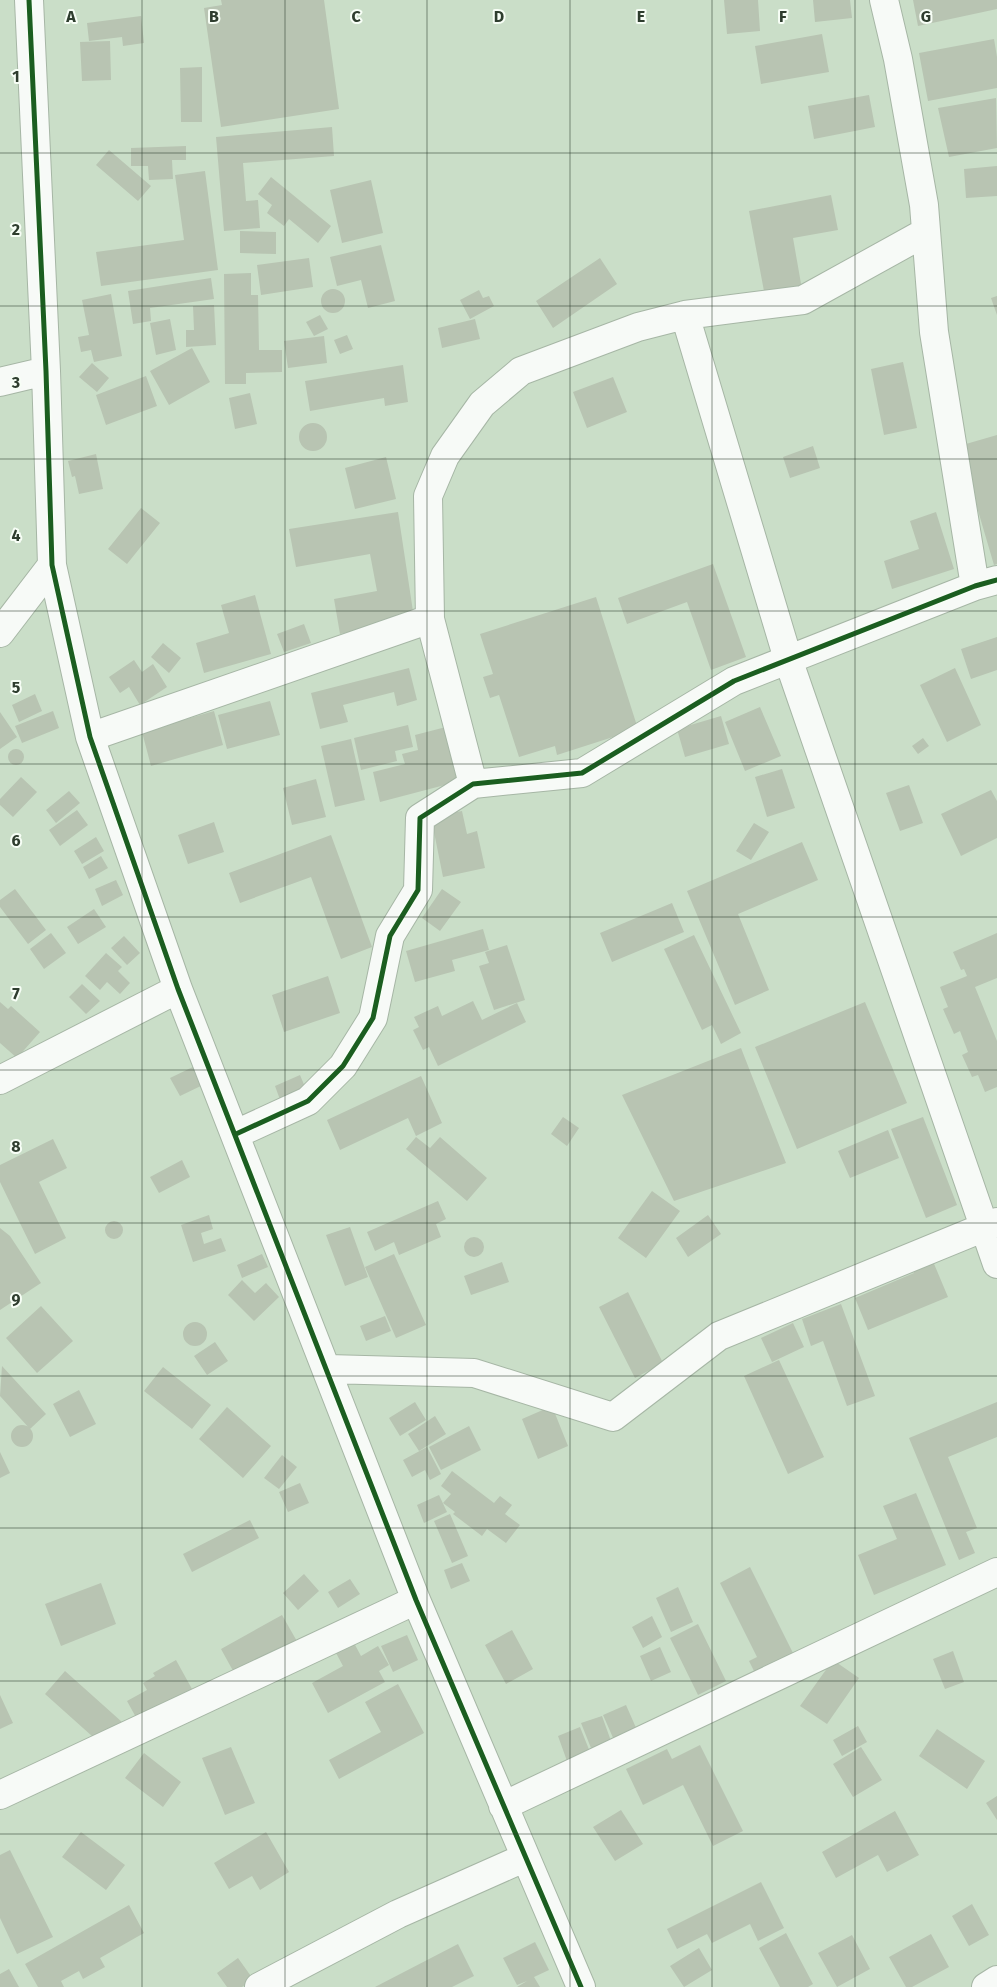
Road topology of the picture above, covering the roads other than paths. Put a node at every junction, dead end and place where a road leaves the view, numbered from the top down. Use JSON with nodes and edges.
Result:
{"nodes":[{"id":1,"x":29,"y":0,"type":"edge"},
{"id":2,"x":884,"y":0,"type":"edge"},
{"id":3,"x":926,"y":232,"type":"junction"},
{"id":4,"x":685,"y":315,"type":"junction"},
{"id":5,"x":46,"y":370,"type":"junction"},
{"id":6,"x":0,"y":382,"type":"edge"},
{"id":7,"x":52,"y":565,"type":"junction"},
{"id":8,"x":986,"y":583,"type":"edge"},
{"id":9,"x":430,"y":619,"type":"junction"},
{"id":10,"x":0,"y":633,"type":"edge"},
{"id":11,"x":788,"y":659,"type":"junction"},
{"id":12,"x":90,"y":736,"type":"junction"},
{"id":13,"x":473,"y":784,"type":"junction"},
{"id":14,"x":178,"y":989,"type":"junction"},
{"id":15,"x":0,"y":1080,"type":"edge"},
{"id":16,"x":236,"y":1134,"type":"junction"},
{"id":17,"x":991,"y":1225,"type":"edge"},
{"id":18,"x":997,"y":1264,"type":"edge"},
{"id":19,"x":328,"y":1369,"type":"junction"},
{"id":20,"x":997,"y":1572,"type":"edge"},
{"id":21,"x":416,"y":1600,"type":"junction"},
{"id":22,"x":0,"y":1795,"type":"edge"},
{"id":23,"x":503,"y":1806,"type":"junction"},
{"id":24,"x":524,"y":1858,"type":"junction"},
{"id":25,"x":997,"y":1980,"type":"edge"},
{"id":26,"x":259,"y":1987,"type":"edge"},
{"id":27,"x":581,"y":1987,"type":"edge"},
{"id":28,"x":986,"y":1987,"type":"edge"}],
"edges":[{"from":1,"to":5,"type":"street"},
{"from":2,"to":3,"type":"street"},
{"from":3,"to":4,"type":"street"},
{"from":3,"to":8,"type":"street"},
{"from":4,"to":9,"type":"street"},
{"from":4,"to":11,"type":"street"},
{"from":5,"to":6,"type":"street"},
{"from":5,"to":7,"type":"street"},
{"from":7,"to":10,"type":"street"},
{"from":7,"to":12,"type":"street"},
{"from":8,"to":11,"type":"street"},
{"from":9,"to":12,"type":"street"},
{"from":9,"to":13,"type":"street"},
{"from":11,"to":13,"type":"street"},
{"from":11,"to":17,"type":"street"},
{"from":12,"to":14,"type":"street"},
{"from":13,"to":16,"type":"street"},
{"from":14,"to":15,"type":"street"},
{"from":14,"to":16,"type":"street"},
{"from":16,"to":19,"type":"street"},
{"from":17,"to":18,"type":"street"},
{"from":17,"to":19,"type":"street"},
{"from":19,"to":21,"type":"street"},
{"from":20,"to":23,"type":"street"},
{"from":21,"to":22,"type":"street"},
{"from":21,"to":23,"type":"street"},
{"from":23,"to":24,"type":"street"},
{"from":24,"to":26,"type":"street"},
{"from":24,"to":27,"type":"street"},
{"from":25,"to":28,"type":"street"}]}
